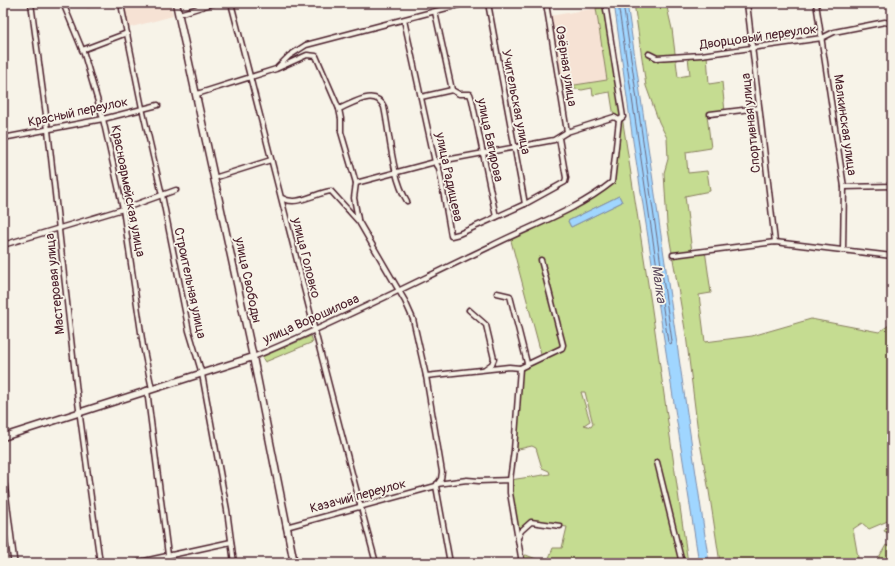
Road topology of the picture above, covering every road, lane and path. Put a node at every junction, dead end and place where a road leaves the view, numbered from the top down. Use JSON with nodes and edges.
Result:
{"nodes":[{"id":1,"x":31,"y":3,"type":"edge"},
{"id":2,"x":63,"y":3,"type":"edge"},
{"id":3,"x":176,"y":3,"type":"edge"},
{"id":4,"x":214,"y":3,"type":"edge"},
{"id":5,"x":231,"y":3,"type":"edge"},
{"id":6,"x":466,"y":3,"type":"edge"},
{"id":7,"x":488,"y":3,"type":"edge"},
{"id":8,"x":546,"y":3,"type":"edge"},
{"id":9,"x":605,"y":3,"type":"edge"},
{"id":10,"x":747,"y":3,"type":"edge"},
{"id":11,"x":816,"y":3,"type":"edge"},
{"id":12,"x":122,"y":9,"type":"dead end"},
{"id":13,"x":435,"y":12,"type":"junction"},
{"id":14,"x":179,"y":14,"type":"junction"},
{"id":15,"x":404,"y":20,"type":"junction"},
{"id":16,"x":892,"y":24,"type":"edge"},
{"id":17,"x":127,"y":33,"type":"junction"},
{"id":18,"x":822,"y":38,"type":"junction"},
{"id":19,"x":752,"y":48,"type":"junction"},
{"id":20,"x":82,"y":50,"type":"junction"},
{"id":21,"x":649,"y":54,"type":"dead end"},
{"id":22,"x":276,"y":69,"type":"junction"},
{"id":23,"x":250,"y":77,"type":"junction"},
{"id":24,"x":452,"y":90,"type":"junction"},
{"id":25,"x":197,"y":94,"type":"junction"},
{"id":26,"x":421,"y":97,"type":"junction"},
{"id":27,"x":158,"y":105,"type":"dead end"},
{"id":28,"x":759,"y":108,"type":"junction"},
{"id":29,"x":142,"y":109,"type":"junction"},
{"id":30,"x":339,"y":109,"type":"junction"},
{"id":31,"x":710,"y":114,"type":"dead end"},
{"id":32,"x":103,"y":119,"type":"junction"},
{"id":33,"x":620,"y":120,"type":"junction"},
{"id":34,"x":48,"y":130,"type":"junction"},
{"id":35,"x":567,"y":132,"type":"junction"},
{"id":36,"x":3,"y":138,"type":"edge"},
{"id":37,"x":559,"y":138,"type":"junction"},
{"id":38,"x":514,"y":148,"type":"junction"},
{"id":39,"x":482,"y":154,"type":"junction"},
{"id":40,"x":272,"y":160,"type":"junction"},
{"id":41,"x":436,"y":162,"type":"junction"},
{"id":42,"x":395,"y":173,"type":"junction"},
{"id":43,"x":214,"y":178,"type":"junction"},
{"id":44,"x":356,"y":183,"type":"junction"},
{"id":45,"x":892,"y":186,"type":"edge"},
{"id":46,"x":844,"y":187,"type":"junction"},
{"id":47,"x":176,"y":190,"type":"dead end"},
{"id":48,"x":162,"y":195,"type":"junction"},
{"id":49,"x":282,"y":198,"type":"junction"},
{"id":50,"x":407,"y":201,"type":"dead end"},
{"id":51,"x":525,"y":204,"type":"junction"},
{"id":52,"x":123,"y":209,"type":"junction"},
{"id":53,"x":496,"y":217,"type":"junction"},
{"id":54,"x":359,"y":222,"type":"junction"},
{"id":55,"x":59,"y":229,"type":"junction"},
{"id":56,"x":775,"y":242,"type":"junction"},
{"id":57,"x":3,"y":245,"type":"edge"},
{"id":58,"x":843,"y":250,"type":"junction"},
{"id":59,"x":673,"y":255,"type":"dead end"},
{"id":60,"x":892,"y":256,"type":"edge"},
{"id":61,"x":541,"y":260,"type":"dead end"},
{"id":62,"x":399,"y":290,"type":"junction"},
{"id":63,"x":497,"y":293,"type":"dead end"},
{"id":64,"x":469,"y":310,"type":"dead end"},
{"id":65,"x":314,"y":332,"type":"junction"},
{"id":66,"x":254,"y":357,"type":"junction"},
{"id":67,"x":527,"y":363,"type":"junction"},
{"id":68,"x":520,"y":368,"type":"junction"},
{"id":69,"x":485,"y":370,"type":"junction"},
{"id":70,"x":202,"y":374,"type":"junction"},
{"id":71,"x":426,"y":376,"type":"junction"},
{"id":72,"x":150,"y":389,"type":"junction"},
{"id":73,"x":80,"y":412,"type":"junction"},
{"id":74,"x":3,"y":437,"type":"edge"},
{"id":75,"x":657,"y":462,"type":"dead end"},
{"id":76,"x":3,"y":475,"type":"edge"},
{"id":77,"x":510,"y":480,"type":"junction"},
{"id":78,"x":436,"y":485,"type":"junction"},
{"id":79,"x":361,"y":506,"type":"junction"},
{"id":80,"x":560,"y":526,"type":"dead end"},
{"id":81,"x":286,"y":527,"type":"junction"},
{"id":82,"x":519,"y":537,"type":"junction"},
{"id":83,"x":231,"y":542,"type":"junction"},
{"id":84,"x":168,"y":556,"type":"junction"},
{"id":85,"x":14,"y":563,"type":"edge"},
{"id":86,"x":100,"y":563,"type":"edge"},
{"id":87,"x":135,"y":563,"type":"edge"},
{"id":88,"x":169,"y":563,"type":"edge"},
{"id":89,"x":234,"y":563,"type":"edge"},
{"id":90,"x":294,"y":563,"type":"edge"},
{"id":91,"x":376,"y":563,"type":"edge"},
{"id":92,"x":450,"y":563,"type":"edge"},
{"id":93,"x":522,"y":563,"type":"edge"},
{"id":94,"x":682,"y":563,"type":"edge"}],
"edges":[{"from":1,"to":34,"type":"street","name":"Мастеровая улица"},
{"from":2,"to":20,"type":"street","name":"Красноармейская улица"},
{"from":3,"to":14,"type":"main road","name":"улица Свободы"},
{"from":4,"to":14,"type":"street"},
{"from":5,"to":23,"type":"street","name":"улица Головко"},
{"from":6,"to":13,"type":"street"},
{"from":7,"to":38,"type":"street","name":"Учительская улица"},
{"from":8,"to":35,"type":"street","name":"Озёрная улица"},
{"from":9,"to":33,"type":"street"},
{"from":10,"to":19,"type":"street","name":"Спортивная улица"},
{"from":11,"to":18,"type":"street","name":"Малкинская улица"},
{"from":12,"to":17,"type":"street","name":"Строительная улица"},
{"from":13,"to":15,"type":"street"},
{"from":13,"to":24,"type":"street"},
{"from":14,"to":25,"type":"main road","name":"улица Свободы"},
{"from":15,"to":22,"type":"street"},
{"from":15,"to":26,"type":"street","name":"улица Радищева"},
{"from":16,"to":18,"type":"street","name":"Дворцовый переулок"},
{"from":17,"to":20,"type":"street"},
{"from":17,"to":29,"type":"street","name":"Строительная улица"},
{"from":18,"to":19,"type":"street","name":"Дворцовый переулок"},
{"from":18,"to":46,"type":"street","name":"Малкинская улица"},
{"from":19,"to":21,"type":"street","name":"Дворцовый переулок"},
{"from":19,"to":28,"type":"street","name":"Спортивная улица"},
{"from":20,"to":32,"type":"street","name":"Красноармейская улица"},
{"from":22,"to":23,"type":"street"},
{"from":22,"to":30,"type":"street"},
{"from":23,"to":25,"type":"street"},
{"from":23,"to":40,"type":"street","name":"улица Головко"},
{"from":24,"to":26,"type":"street"},
{"from":24,"to":39,"type":"street","name":"улица Багирова"},
{"from":25,"to":43,"type":"main road","name":"улица Свободы"},
{"from":26,"to":41,"type":"street","name":"улица Радищева"},
{"from":27,"to":29,"type":"street","name":"Красный переулок"},
{"from":28,"to":31,"type":"street"},
{"from":28,"to":56,"type":"street","name":"Спортивная улица"},
{"from":29,"to":32,"type":"street","name":"Красный переулок"},
{"from":29,"to":48,"type":"street","name":"Строительная улица"},
{"from":30,"to":42,"type":"street"},
{"from":30,"to":44,"type":"street"},
{"from":32,"to":34,"type":"street","name":"Красный переулок"},
{"from":32,"to":52,"type":"street","name":"Красноармейская улица"},
{"from":33,"to":35,"type":"street"},
{"from":33,"to":62,"type":"street","name":"улица Ворошилова"},
{"from":34,"to":36,"type":"street","name":"Красный переулок"},
{"from":34,"to":55,"type":"street","name":"Мастеровая улица"},
{"from":35,"to":37,"type":"street"},
{"from":37,"to":38,"type":"street"},
{"from":37,"to":51,"type":"street","name":"улица Радищева"},
{"from":38,"to":39,"type":"street"},
{"from":38,"to":51,"type":"street","name":"Учительская улица"},
{"from":39,"to":41,"type":"street"},
{"from":39,"to":53,"type":"street","name":"улица Багирова"},
{"from":40,"to":43,"type":"street"},
{"from":40,"to":49,"type":"street","name":"улица Головко"},
{"from":41,"to":42,"type":"street"},
{"from":41,"to":53,"type":"street","name":"улица Радищева"},
{"from":42,"to":44,"type":"street"},
{"from":42,"to":50,"type":"street"},
{"from":43,"to":66,"type":"main road","name":"улица Свободы"},
{"from":44,"to":54,"type":"street"},
{"from":45,"to":46,"type":"street"},
{"from":46,"to":58,"type":"street","name":"Малкинская улица"},
{"from":47,"to":48,"type":"street"},
{"from":48,"to":52,"type":"street"},
{"from":48,"to":70,"type":"street","name":"Строительная улица"},
{"from":49,"to":54,"type":"street"},
{"from":49,"to":65,"type":"street","name":"улица Головко"},
{"from":51,"to":53,"type":"street","name":"улица Радищева"},
{"from":52,"to":55,"type":"street"},
{"from":52,"to":72,"type":"street","name":"Красноармейская улица"},
{"from":54,"to":62,"type":"street"},
{"from":55,"to":57,"type":"street"},
{"from":55,"to":73,"type":"street","name":"Мастеровая улица"},
{"from":56,"to":58,"type":"street"},
{"from":56,"to":59,"type":"street"},
{"from":58,"to":60,"type":"street"},
{"from":61,"to":67,"type":"street"},
{"from":62,"to":65,"type":"street","name":"улица Ворошилова"},
{"from":62,"to":71,"type":"street"},
{"from":63,"to":67,"type":"street"},
{"from":64,"to":69,"type":"street"},
{"from":65,"to":66,"type":"street","name":"улица Ворошилова"},
{"from":65,"to":79,"type":"street","name":"улица Головко"},
{"from":66,"to":70,"type":"main road","name":"улица Ворошилова"},
{"from":66,"to":81,"type":"main road","name":"улица Свободы"},
{"from":67,"to":68,"type":"street"},
{"from":68,"to":69,"type":"street"},
{"from":68,"to":77,"type":"street"},
{"from":69,"to":71,"type":"street"},
{"from":70,"to":72,"type":"main road","name":"улица Ворошилова"},
{"from":70,"to":83,"type":"street","name":"Строительная улица"},
{"from":71,"to":78,"type":"street"},
{"from":72,"to":73,"type":"main road","name":"улица Ворошилова"},
{"from":72,"to":84,"type":"street","name":"Красноармейская улица"},
{"from":73,"to":74,"type":"main road","name":"улица Ворошилова"},
{"from":73,"to":86,"type":"street","name":"Мастеровая улица"},
{"from":75,"to":94,"type":"street"},
{"from":76,"to":85,"type":"street"},
{"from":77,"to":78,"type":"street","name":"Казачий переулок"},
{"from":77,"to":82,"type":"street"},
{"from":78,"to":79,"type":"street","name":"Казачий переулок"},
{"from":78,"to":92,"type":"street"},
{"from":79,"to":81,"type":"street","name":"Казачий переулок"},
{"from":79,"to":91,"type":"street","name":"улица Головко"},
{"from":80,"to":82,"type":"street"},
{"from":81,"to":90,"type":"main road","name":"улица Свободы"},
{"from":82,"to":93,"type":"street"},
{"from":83,"to":84,"type":"street"},
{"from":83,"to":89,"type":"street","name":"Строительная улица"},
{"from":84,"to":87,"type":"street"},
{"from":84,"to":88,"type":"street","name":"Красноармейская улица"}]}
